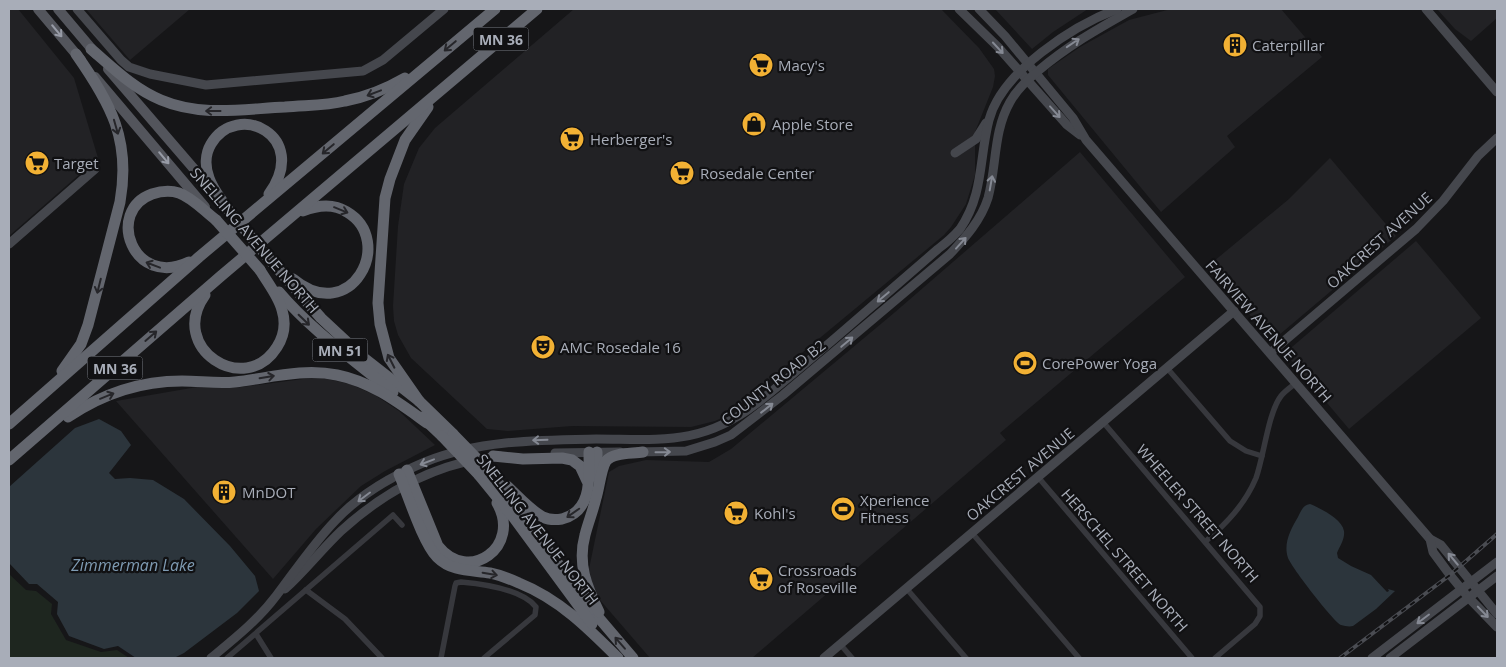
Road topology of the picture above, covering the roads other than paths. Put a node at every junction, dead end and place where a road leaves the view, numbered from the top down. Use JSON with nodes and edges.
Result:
{"nodes":[{"id":1,"x":38,"y":9,"type":"edge"},
{"id":2,"x":58,"y":9,"type":"edge"},
{"id":3,"x":77,"y":9,"type":"edge"},
{"id":4,"x":444,"y":9,"type":"edge"},
{"id":5,"x":495,"y":9,"type":"edge"},
{"id":6,"x":537,"y":9,"type":"edge"},
{"id":7,"x":959,"y":9,"type":"edge"},
{"id":8,"x":979,"y":9,"type":"edge"},
{"id":9,"x":1116,"y":9,"type":"edge"},
{"id":10,"x":1133,"y":9,"type":"edge"},
{"id":11,"x":1426,"y":9,"type":"edge"},
{"id":12,"x":91,"y":48,"type":"junction"},
{"id":13,"x":76,"y":54,"type":"junction"},
{"id":14,"x":432,"y":62,"type":"junction"},
{"id":15,"x":1028,"y":65,"type":"junction"},
{"id":16,"x":465,"y":69,"type":"junction"},
{"id":17,"x":1020,"y":72,"type":"junction"},
{"id":18,"x":1035,"y":74,"type":"junction"},
{"id":19,"x":1027,"y":80,"type":"junction"},
{"id":20,"x":1497,"y":92,"type":"edge"},
{"id":21,"x":990,"y":118,"type":"junction"},
{"id":22,"x":1497,"y":138,"type":"edge"},
{"id":23,"x":1086,"y":140,"type":"junction"},
{"id":24,"x":955,"y":153,"type":"dead end"},
{"id":25,"x":95,"y":169,"type":"dead end"},
{"id":26,"x":229,"y":211,"type":"junction"},
{"id":27,"x":252,"y":212,"type":"junction"},
{"id":28,"x":295,"y":215,"type":"junction"},
{"id":29,"x":216,"y":220,"type":"junction"},
{"id":30,"x":9,"y":244,"type":"edge"},
{"id":31,"x":199,"y":257,"type":"junction"},
{"id":32,"x":271,"y":261,"type":"junction"},
{"id":33,"x":260,"y":270,"type":"junction"},
{"id":34,"x":221,"y":276,"type":"junction"},
{"id":35,"x":1234,"y":311,"type":"junction"},
{"id":36,"x":1270,"y":353,"type":"junction"},
{"id":37,"x":1167,"y":368,"type":"junction"},
{"id":38,"x":1296,"y":383,"type":"junction"},
{"id":39,"x":776,"y":387,"type":"junction"},
{"id":40,"x":783,"y":395,"type":"junction"},
{"id":41,"x":419,"y":401,"type":"junction"},
{"id":42,"x":21,"y":414,"type":"junction"},
{"id":43,"x":427,"y":422,"type":"junction"},
{"id":44,"x":1103,"y":422,"type":"junction"},
{"id":45,"x":9,"y":424,"type":"edge"},
{"id":46,"x":448,"y":435,"type":"junction"},
{"id":47,"x":593,"y":439,"type":"junction"},
{"id":48,"x":593,"y":452,"type":"junction"},
{"id":49,"x":643,"y":452,"type":"junction"},
{"id":50,"x":493,"y":456,"type":"junction"},
{"id":51,"x":1262,"y":456,"type":"junction"},
{"id":52,"x":9,"y":461,"type":"edge"},
{"id":53,"x":487,"y":476,"type":"junction"},
{"id":54,"x":1038,"y":477,"type":"junction"},
{"id":55,"x":405,"y":478,"type":"junction"},
{"id":56,"x":589,"y":486,"type":"junction"},
{"id":57,"x":594,"y":509,"type":"junction"},
{"id":58,"x":402,"y":525,"type":"dead end"},
{"id":59,"x":972,"y":533,"type":"junction"},
{"id":60,"x":1430,"y":539,"type":"junction"},
{"id":61,"x":1206,"y":541,"type":"junction"},
{"id":62,"x":1497,"y":562,"type":"edge"},
{"id":63,"x":1497,"y":576,"type":"edge"},
{"id":64,"x":1472,"y":582,"type":"junction"},
{"id":65,"x":906,"y":588,"type":"junction"},
{"id":66,"x":306,"y":590,"type":"junction"},
{"id":67,"x":1462,"y":590,"type":"junction"},
{"id":68,"x":1478,"y":590,"type":"junction"},
{"id":69,"x":1468,"y":597,"type":"junction"},
{"id":70,"x":1497,"y":614,"type":"edge"},
{"id":71,"x":606,"y":627,"type":"junction"},
{"id":72,"x":1497,"y":627,"type":"edge"},
{"id":73,"x":256,"y":634,"type":"junction"},
{"id":74,"x":840,"y":644,"type":"junction"},
{"id":75,"x":211,"y":658,"type":"edge"},
{"id":76,"x":227,"y":658,"type":"edge"},
{"id":77,"x":271,"y":658,"type":"edge"},
{"id":78,"x":382,"y":658,"type":"edge"},
{"id":79,"x":441,"y":658,"type":"edge"},
{"id":80,"x":484,"y":658,"type":"edge"},
{"id":81,"x":618,"y":658,"type":"edge"},
{"id":82,"x":633,"y":658,"type":"edge"},
{"id":83,"x":824,"y":658,"type":"edge"},
{"id":84,"x":852,"y":658,"type":"edge"},
{"id":85,"x":966,"y":658,"type":"edge"},
{"id":86,"x":1079,"y":658,"type":"edge"},
{"id":87,"x":1192,"y":658,"type":"edge"},
{"id":88,"x":1215,"y":658,"type":"edge"},
{"id":89,"x":1372,"y":658,"type":"edge"},
{"id":90,"x":1390,"y":658,"type":"edge"}],
"edges":[{"from":1,"to":13,"type":"main road","name":"SNELLING AVENUE NORTH","number":"MN 51","one_way":true},
{"from":2,"to":12,"type":"main road","name":"SNELLING AVENUE NORTH","number":"MN 51"},
{"from":3,"to":4,"type":"street"},
{"from":5,"to":14,"type":"highway","number":"MN 36","one_way":true},
{"from":6,"to":16,"type":"highway","number":"MN 36"},
{"from":7,"to":17,"type":"street","name":"FAIRVIEW AVENUE NORTH","one_way":true},
{"from":8,"to":15,"type":"street","name":"FAIRVIEW AVENUE NORTH"},
{"from":9,"to":15,"type":"street","name":"COUNTY ROAD B2"},
{"from":18,"to":10,"type":"street","name":"COUNTY ROAD B2","one_way":true},
{"from":11,"to":20,"type":"street"},
{"from":14,"to":12,"type":"highway","one_way":true},
{"from":12,"to":26,"type":"main road","name":"SNELLING AVENUE NORTH","number":"MN 51"},
{"from":13,"to":29,"type":"main road","name":"SNELLING AVENUE NORTH","number":"MN 51","one_way":true},
{"from":13,"to":42,"type":"highway","one_way":true},
{"from":14,"to":27,"type":"highway","number":"MN 36","one_way":true},
{"from":15,"to":17,"type":"street","name":"COUNTY ROAD B2"},
{"from":15,"to":18,"type":"street","name":"FAIRVIEW AVENUE NORTH"},
{"from":16,"to":28,"type":"highway","number":"MN 36"},
{"from":41,"to":16,"type":"highway","one_way":true},
{"from":17,"to":19,"type":"street","name":"FAIRVIEW AVENUE NORTH"},
{"from":17,"to":21,"type":"street","name":"COUNTY ROAD B2"},
{"from":18,"to":19,"type":"street","name":"COUNTY ROAD B2"},
{"from":18,"to":23,"type":"street","name":"FAIRVIEW AVENUE NORTH"},
{"from":19,"to":23,"type":"street","name":"FAIRVIEW AVENUE NORTH","one_way":true},
{"from":40,"to":19,"type":"street","name":"COUNTY ROAD B2","one_way":true},
{"from":21,"to":24,"type":"street"},
{"from":21,"to":39,"type":"street","name":"COUNTY ROAD B2","one_way":true},
{"from":22,"to":36,"type":"street","name":"OAKCREST AVENUE"},
{"from":23,"to":35,"type":"street","name":"FAIRVIEW AVENUE NORTH"},
{"from":25,"to":30,"type":"street"},
{"from":26,"to":27,"type":"highway"},
{"from":26,"to":32,"type":"highway","name":"SNELLING AVENUE NORTH","number":"MN 51","bridge":true},
{"from":27,"to":31,"type":"highway","number":"MN 36"},
{"from":28,"to":32,"type":"highway","one_way":true},
{"from":28,"to":34,"type":"highway","number":"MN 36"},
{"from":31,"to":29,"type":"highway","one_way":true},
{"from":29,"to":33,"type":"highway","name":"SNELLING AVENUE NORTH","number":"MN 51","bridge":true},
{"from":31,"to":42,"type":"highway","number":"MN 36"},
{"from":32,"to":41,"type":"highway","name":"SNELLING AVENUE NORTH","number":"MN 51"},
{"from":33,"to":34,"type":"highway"},
{"from":33,"to":43,"type":"highway","name":"SNELLING AVENUE NORTH","number":"MN 51","one_way":true},
{"from":52,"to":34,"type":"highway","number":"MN 36","one_way":true},
{"from":35,"to":36,"type":"street","name":"FAIRVIEW AVENUE NORTH"},
{"from":35,"to":37,"type":"street","name":"OAKCREST AVENUE"},
{"from":36,"to":38,"type":"street","name":"FAIRVIEW AVENUE NORTH"},
{"from":37,"to":44,"type":"street","name":"OAKCREST AVENUE"},
{"from":37,"to":51,"type":"street"},
{"from":38,"to":51,"type":"street"},
{"from":38,"to":60,"type":"street","name":"FAIRVIEW AVENUE NORTH"},
{"from":39,"to":40,"type":"street"},
{"from":39,"to":47,"type":"street","name":"COUNTY ROAD B2"},
{"from":49,"to":40,"type":"street","name":"COUNTY ROAD B2","one_way":true},
{"from":41,"to":46,"type":"highway","name":"SNELLING AVENUE NORTH","number":"MN 51"},
{"from":42,"to":45,"type":"highway","number":"MN 36"},
{"from":43,"to":46,"type":"highway","name":"SNELLING AVENUE NORTH","number":"MN 51"},
{"from":52,"to":43,"type":"highway","one_way":true},
{"from":44,"to":54,"type":"street","name":"OAKCREST AVENUE"},
{"from":44,"to":61,"type":"street","name":"WHEELER STREET NORTH"},
{"from":46,"to":53,"type":"highway","name":"SNELLING AVENUE NORTH","number":"MN 51","bridge":true},
{"from":47,"to":48,"type":"street"},
{"from":47,"to":55,"type":"street","name":"COUNTY ROAD B2","one_way":true},
{"from":48,"to":49,"type":"street","name":"COUNTY ROAD B2"},
{"from":48,"to":50,"type":"street","name":"COUNTY ROAD B2"},
{"from":48,"to":56,"type":"highway"},
{"from":48,"to":57,"type":"highway"},
{"from":49,"to":57,"type":"highway"},
{"from":50,"to":55,"type":"street","name":"COUNTY ROAD B2"},
{"from":50,"to":56,"type":"highway"},
{"from":51,"to":61,"type":"street"},
{"from":53,"to":55,"type":"highway"},
{"from":56,"to":53,"type":"highway","one_way":true},
{"from":53,"to":71,"type":"highway","name":"SNELLING AVENUE NORTH","number":"MN 51"},
{"from":53,"to":81,"type":"highway","name":"SNELLING AVENUE NORTH","number":"MN 51"},
{"from":54,"to":59,"type":"street","name":"OAKCREST AVENUE"},
{"from":54,"to":87,"type":"street","name":"HERSCHEL STREET NORTH"},
{"from":55,"to":75,"type":"street","name":"COUNTY ROAD B2"},
{"from":55,"to":81,"type":"highway","one_way":true},
{"from":57,"to":71,"type":"highway"},
{"from":58,"to":66,"type":"street"},
{"from":59,"to":65,"type":"street","name":"OAKCREST AVENUE"},
{"from":59,"to":86,"type":"street"},
{"from":64,"to":60,"type":"street","name":"FAIRVIEW AVENUE NORTH","one_way":true},
{"from":60,"to":67,"type":"street","name":"FAIRVIEW AVENUE NORTH"},
{"from":61,"to":88,"type":"street","name":"WHEELER STREET NORTH"},
{"from":62,"to":64,"type":"street"},
{"from":63,"to":68,"type":"street"},
{"from":64,"to":67,"type":"street"},
{"from":64,"to":68,"type":"street","name":"FAIRVIEW AVENUE NORTH"},
{"from":65,"to":74,"type":"street","name":"OAKCREST AVENUE"},
{"from":65,"to":85,"type":"street"},
{"from":66,"to":73,"type":"street"},
{"from":66,"to":78,"type":"street"},
{"from":67,"to":69,"type":"street","name":"FAIRVIEW AVENUE NORTH"},
{"from":67,"to":89,"type":"street","one_way":true},
{"from":68,"to":69,"type":"street"},
{"from":68,"to":70,"type":"street","name":"FAIRVIEW AVENUE NORTH"},
{"from":69,"to":72,"type":"street","name":"FAIRVIEW AVENUE NORTH","one_way":true},
{"from":69,"to":90,"type":"street"},
{"from":82,"to":71,"type":"highway","name":"SNELLING AVENUE NORTH","number":"MN 51","one_way":true},
{"from":73,"to":76,"type":"street"},
{"from":73,"to":77,"type":"street"},
{"from":74,"to":83,"type":"street","name":"OAKCREST AVENUE"},
{"from":74,"to":84,"type":"street"},
{"from":79,"to":80,"type":"street"}]}
